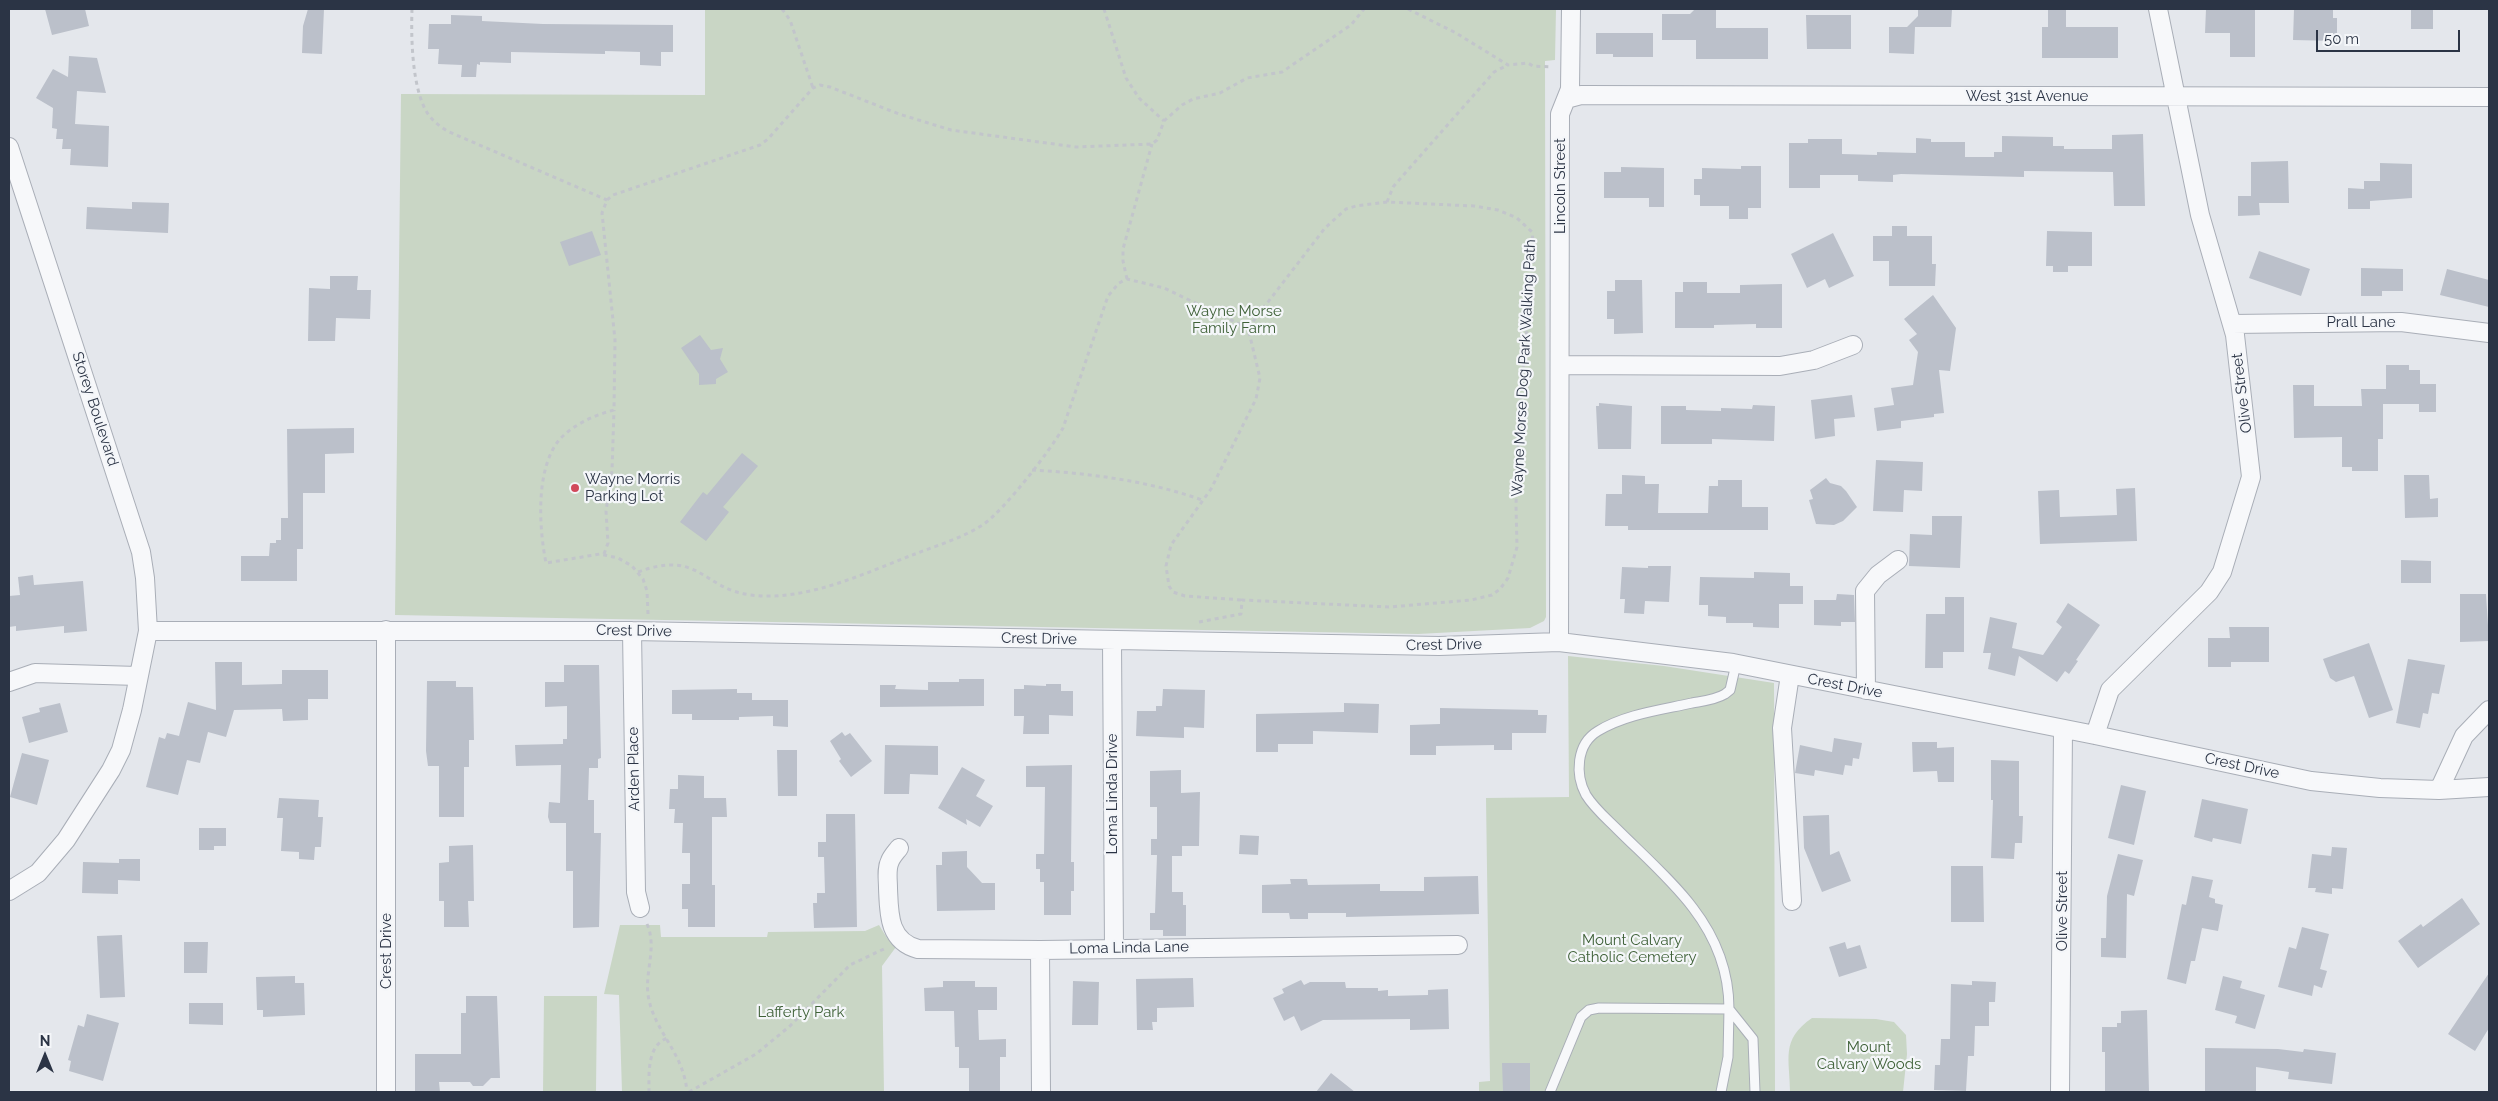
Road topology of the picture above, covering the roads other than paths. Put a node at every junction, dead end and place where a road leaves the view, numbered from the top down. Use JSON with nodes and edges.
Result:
{"nodes":[{"id":1,"x":1571,"y":9,"type":"edge"},
{"id":2,"x":2158,"y":9,"type":"edge"},
{"id":3,"x":2176,"y":96,"type":"junction"},
{"id":4,"x":2489,"y":96,"type":"edge"},
{"id":5,"x":1566,"y":99,"type":"junction"},
{"id":6,"x":9,"y":147,"type":"edge"},
{"id":7,"x":2232,"y":324,"type":"junction"},
{"id":8,"x":2489,"y":332,"type":"edge"},
{"id":9,"x":1853,"y":345,"type":"dead end"},
{"id":10,"x":1560,"y":365,"type":"junction"},
{"id":11,"x":1898,"y":560,"type":"dead end"},
{"id":12,"x":386,"y":630,"type":"junction"},
{"id":13,"x":148,"y":631,"type":"junction"},
{"id":14,"x":632,"y":631,"type":"junction"},
{"id":15,"x":1112,"y":641,"type":"junction"},
{"id":16,"x":1559,"y":642,"type":"junction"},
{"id":17,"x":1736,"y":664,"type":"junction"},
{"id":18,"x":1790,"y":675,"type":"junction"},
{"id":19,"x":138,"y":676,"type":"junction"},
{"id":20,"x":9,"y":682,"type":"edge"},
{"id":21,"x":1866,"y":690,"type":"junction"},
{"id":22,"x":2489,"y":710,"type":"edge"},
{"id":23,"x":2063,"y":730,"type":"junction"},
{"id":24,"x":2095,"y":734,"type":"junction"},
{"id":25,"x":2489,"y":787,"type":"edge"},
{"id":26,"x":2439,"y":790,"type":"junction"},
{"id":27,"x":899,"y":848,"type":"dead end"},
{"id":28,"x":9,"y":891,"type":"edge"},
{"id":29,"x":1792,"y":901,"type":"dead end"},
{"id":30,"x":640,"y":908,"type":"road end"},
{"id":31,"x":1458,"y":945,"type":"dead end"},
{"id":32,"x":1114,"y":948,"type":"junction"},
{"id":33,"x":1040,"y":950,"type":"junction"},
{"id":34,"x":1729,"y":1009,"type":"junction"},
{"id":35,"x":386,"y":1092,"type":"edge"},
{"id":36,"x":1041,"y":1092,"type":"edge"},
{"id":37,"x":1550,"y":1092,"type":"edge"},
{"id":38,"x":1720,"y":1092,"type":"edge"},
{"id":39,"x":1755,"y":1092,"type":"edge"},
{"id":40,"x":2060,"y":1092,"type":"edge"}],
"edges":[{"from":1,"to":5,"type":"street","name":"Lincoln Street"},
{"from":2,"to":3,"type":"street","name":"Olive Street"},
{"from":3,"to":4,"type":"street","name":"West 31st Avenue"},
{"from":3,"to":5,"type":"street","name":"West 31st Avenue"},
{"from":3,"to":7,"type":"street","name":"Olive Street"},
{"from":5,"to":10,"type":"street","name":"Lincoln Street"},
{"from":6,"to":13,"type":"street","name":"Storey Boulevard"},
{"from":7,"to":8,"type":"street","name":"Prall Lane"},
{"from":7,"to":24,"type":"street","name":"Olive Street"},
{"from":9,"to":10,"type":"street"},
{"from":10,"to":16,"type":"street","name":"Lincoln Street"},
{"from":11,"to":21,"type":"street"},
{"from":12,"to":13,"type":"street","name":"Crest Drive"},
{"from":12,"to":14,"type":"street","name":"Crest Drive"},
{"from":12,"to":35,"type":"street","name":"Crest Drive"},
{"from":13,"to":19,"type":"street","name":"Storey Boulevard"},
{"from":14,"to":15,"type":"street","name":"Crest Drive"},
{"from":14,"to":30,"type":"street","name":"Arden Place"},
{"from":15,"to":16,"type":"street","name":"Crest Drive"},
{"from":15,"to":32,"type":"street","name":"Loma Linda Drive"},
{"from":16,"to":17,"type":"street","name":"Crest Drive"},
{"from":17,"to":18,"type":"street","name":"Crest Drive"},
{"from":17,"to":34,"type":"lane"},
{"from":18,"to":21,"type":"street","name":"Crest Drive"},
{"from":18,"to":29,"type":"street"},
{"from":19,"to":20,"type":"street"},
{"from":19,"to":28,"type":"street","name":"Storey Boulevard"},
{"from":21,"to":23,"type":"street","name":"Crest Drive"},
{"from":22,"to":26,"type":"street"},
{"from":23,"to":24,"type":"street","name":"Crest Drive"},
{"from":23,"to":40,"type":"street","name":"Olive Street"},
{"from":24,"to":26,"type":"street","name":"Crest Drive"},
{"from":25,"to":26,"type":"street","name":"Crest Drive"},
{"from":27,"to":33,"type":"street","name":"Loma Linda Lane"},
{"from":31,"to":32,"type":"street","name":"Loma Linda Lane"},
{"from":32,"to":33,"type":"street","name":"Loma Linda Lane"},
{"from":33,"to":36,"type":"street"},
{"from":34,"to":37,"type":"lane"},
{"from":34,"to":38,"type":"lane"},
{"from":34,"to":39,"type":"lane"}]}
